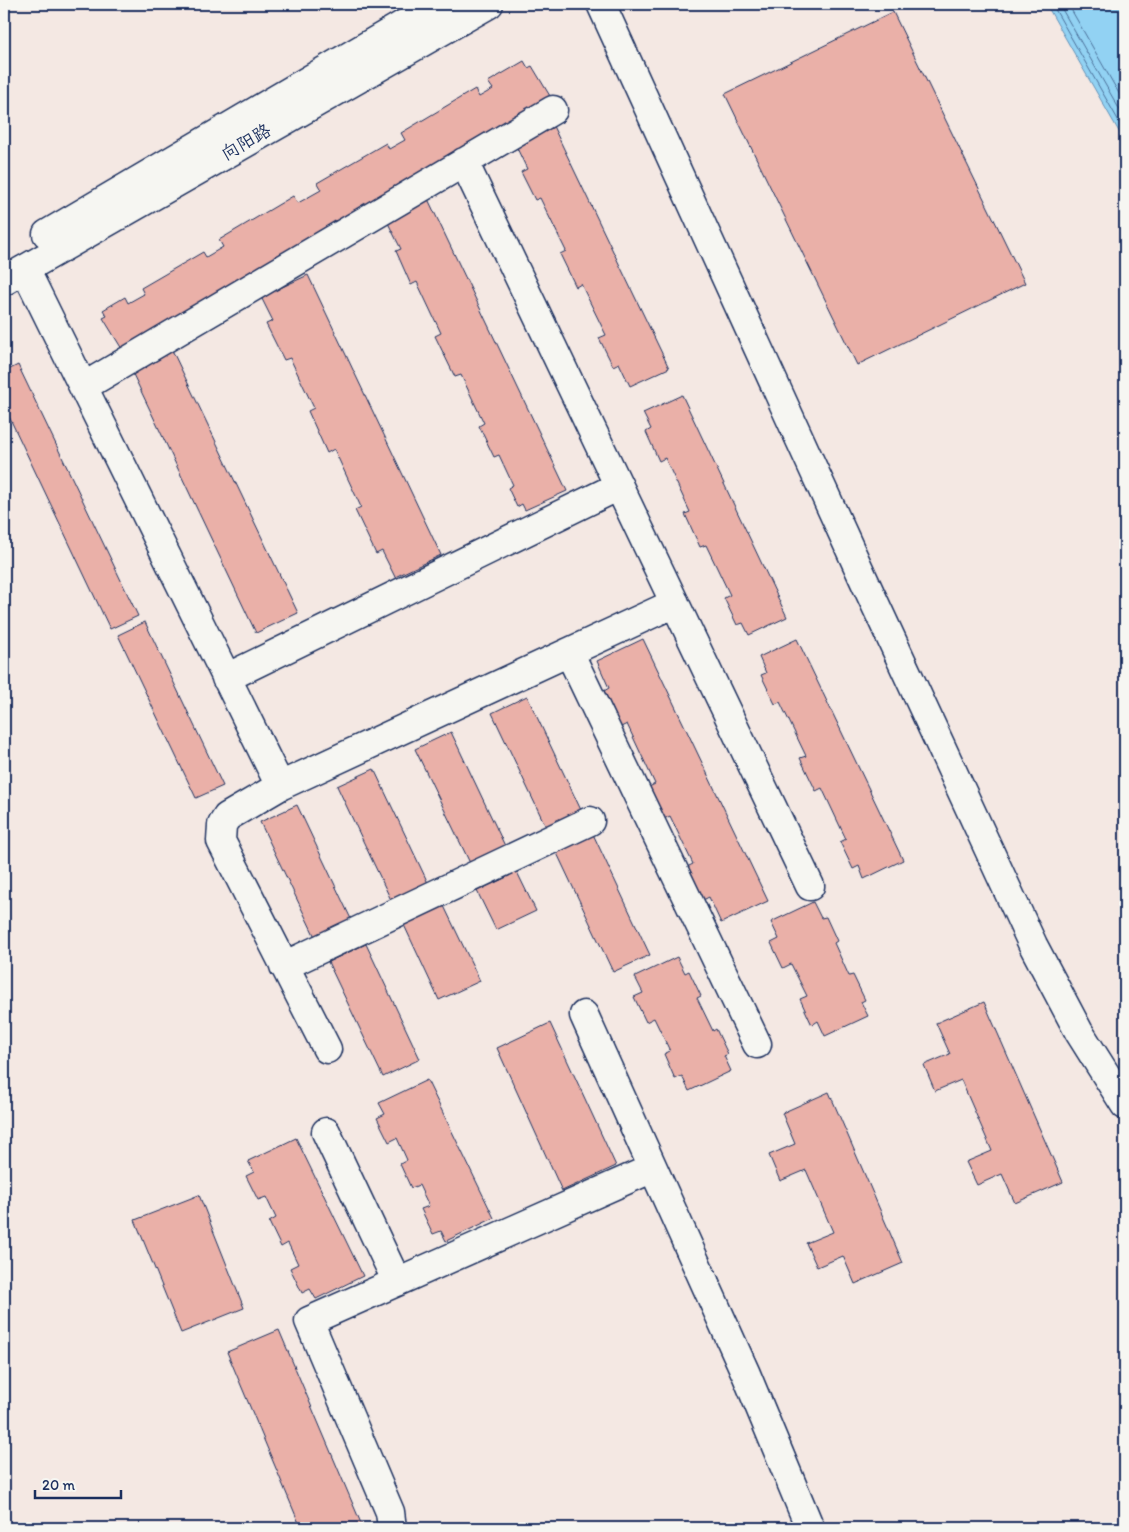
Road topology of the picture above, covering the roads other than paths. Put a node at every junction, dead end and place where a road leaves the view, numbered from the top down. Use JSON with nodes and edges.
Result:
{"nodes":[{"id":1,"x":438,"y":4,"type":"edge"},
{"id":2,"x":489,"y":4,"type":"edge"},
{"id":3,"x":601,"y":4,"type":"edge"},
{"id":4,"x":553,"y":110,"type":"dead end"},
{"id":5,"x":464,"y":162,"type":"junction"},
{"id":6,"x":11,"y":270,"type":"edge"},
{"id":7,"x":83,"y":387,"type":"junction"},
{"id":8,"x":619,"y":486,"type":"junction"},
{"id":9,"x":675,"y":603,"type":"junction"},
{"id":10,"x":569,"y":652,"type":"junction"},
{"id":11,"x":226,"y":678,"type":"junction"},
{"id":12,"x":280,"y":786,"type":"junction"},
{"id":13,"x":590,"y":820,"type":"dead end"},
{"id":14,"x":810,"y":886,"type":"dead end"},
{"id":15,"x":284,"y":966,"type":"junction"},
{"id":16,"x":584,"y":1015,"type":"dead end"},
{"id":17,"x":757,"y":1044,"type":"dead end"},
{"id":18,"x":327,"y":1050,"type":"dead end"},
{"id":19,"x":1125,"y":1105,"type":"edge"},
{"id":20,"x":326,"y":1132,"type":"dead end"},
{"id":21,"x":653,"y":1168,"type":"junction"},
{"id":22,"x":397,"y":1282,"type":"junction"},
{"id":23,"x":392,"y":1528,"type":"edge"},
{"id":24,"x":810,"y":1528,"type":"edge"}],
"edges":[{"from":1,"to":6,"type":"street","name":"向阳路"},
{"from":2,"to":6,"type":"street","name":"向阳路"},
{"from":3,"to":19,"type":"street"},
{"from":4,"to":5,"type":"street"},
{"from":5,"to":7,"type":"street"},
{"from":5,"to":8,"type":"street"},
{"from":6,"to":7,"type":"street"},
{"from":7,"to":11,"type":"street"},
{"from":8,"to":9,"type":"street"},
{"from":8,"to":11,"type":"street"},
{"from":9,"to":10,"type":"street"},
{"from":9,"to":14,"type":"street"},
{"from":10,"to":12,"type":"street"},
{"from":10,"to":17,"type":"street"},
{"from":11,"to":12,"type":"street"},
{"from":12,"to":15,"type":"street"},
{"from":13,"to":15,"type":"street"},
{"from":15,"to":18,"type":"street"},
{"from":16,"to":21,"type":"street"},
{"from":20,"to":22,"type":"street"},
{"from":21,"to":22,"type":"street"},
{"from":21,"to":24,"type":"street"},
{"from":22,"to":23,"type":"street"}]}
